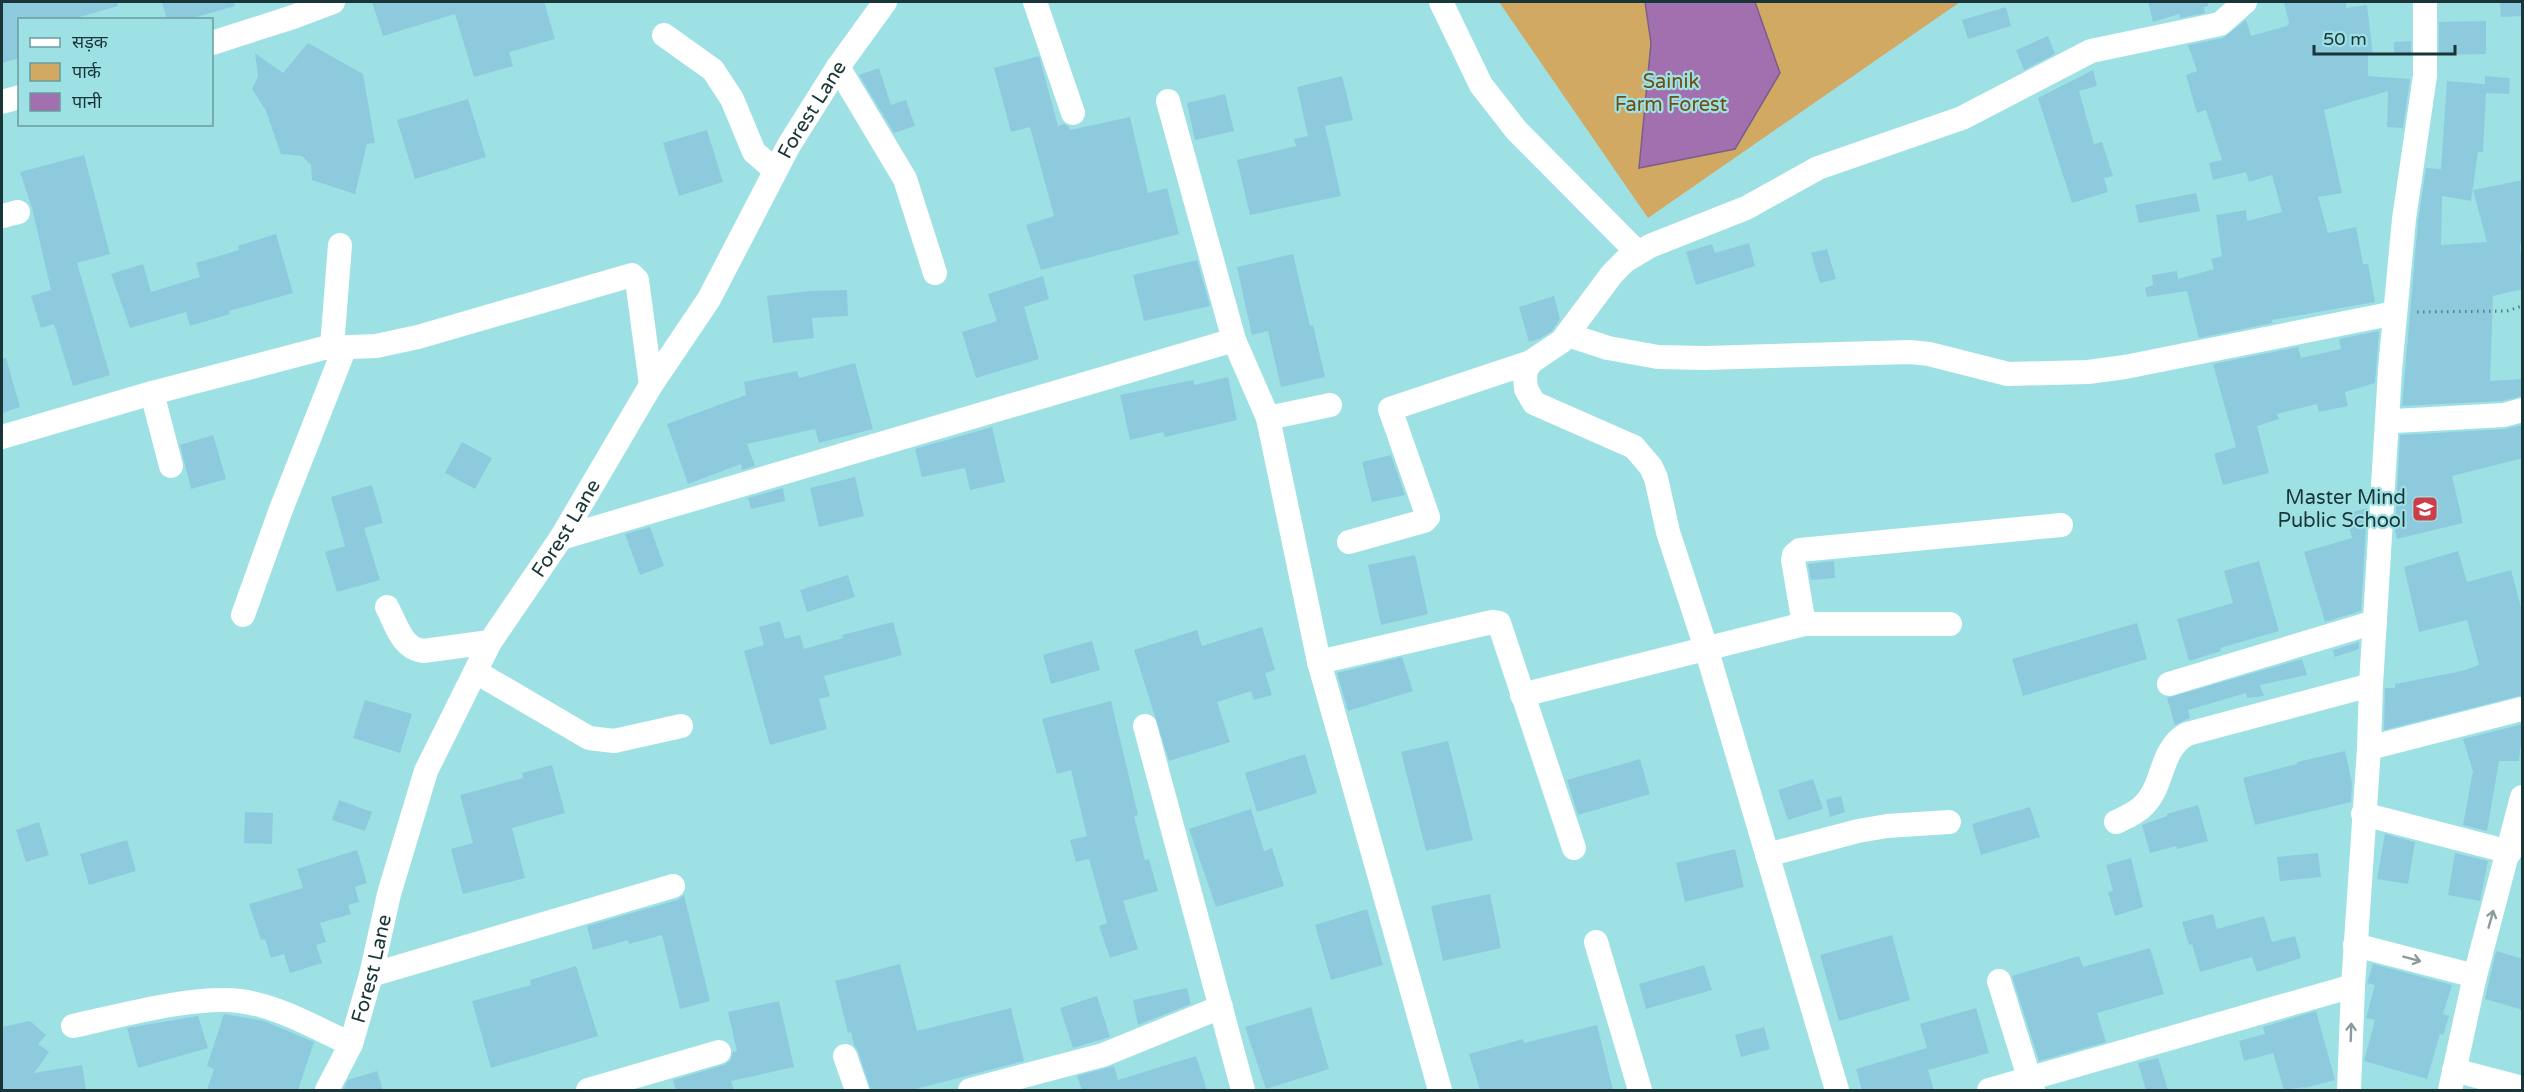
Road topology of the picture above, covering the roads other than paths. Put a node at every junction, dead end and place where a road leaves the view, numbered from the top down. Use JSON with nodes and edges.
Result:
{"nodes":[{"id":1,"x":333,"y":2,"type":"edge"},
{"id":2,"x":885,"y":2,"type":"edge"},
{"id":3,"x":1035,"y":2,"type":"edge"},
{"id":4,"x":1441,"y":2,"type":"edge"},
{"id":5,"x":2245,"y":2,"type":"edge"},
{"id":6,"x":2425,"y":2,"type":"edge"},
{"id":7,"x":664,"y":35,"type":"dead end"},
{"id":8,"x":213,"y":43,"type":"edge"},
{"id":9,"x":838,"y":67,"type":"junction"},
{"id":10,"x":18,"y":98,"type":"edge"},
{"id":11,"x":1168,"y":101,"type":"dead end"},
{"id":12,"x":2,"y":102,"type":"edge"},
{"id":13,"x":1073,"y":113,"type":"dead end"},
{"id":14,"x":775,"y":170,"type":"junction"},
{"id":15,"x":340,"y":245,"type":"dead end"},
{"id":16,"x":1638,"y":253,"type":"junction"},
{"id":17,"x":935,"y":273,"type":"dead end"},
{"id":18,"x":2395,"y":313,"type":"junction"},
{"id":19,"x":1568,"y":334,"type":"junction"},
{"id":20,"x":1234,"y":340,"type":"junction"},
{"id":21,"x":339,"y":347,"type":"junction"},
{"id":22,"x":1531,"y":362,"type":"junction"},
{"id":23,"x":651,"y":385,"type":"junction"},
{"id":24,"x":152,"y":393,"type":"junction"},
{"id":25,"x":1330,"y":405,"type":"dead end"},
{"id":26,"x":2523,"y":410,"type":"edge"},
{"id":27,"x":1268,"y":418,"type":"junction"},
{"id":28,"x":2395,"y":421,"type":"dead end"},
{"id":29,"x":2,"y":437,"type":"edge"},
{"id":30,"x":171,"y":466,"type":"dead end"},
{"id":31,"x":2061,"y":525,"type":"dead end"},
{"id":32,"x":561,"y":538,"type":"junction"},
{"id":33,"x":1349,"y":542,"type":"dead end"},
{"id":34,"x":387,"y":607,"type":"dead end"},
{"id":35,"x":243,"y":615,"type":"dead end"},
{"id":36,"x":2374,"y":622,"type":"junction"},
{"id":37,"x":1804,"y":624,"type":"junction"},
{"id":38,"x":1950,"y":624,"type":"dead end"},
{"id":39,"x":490,"y":642,"type":"junction"},
{"id":40,"x":1706,"y":648,"type":"junction"},
{"id":41,"x":1319,"y":662,"type":"junction"},
{"id":42,"x":476,"y":672,"type":"junction"},
{"id":43,"x":2169,"y":684,"type":"dead end"},
{"id":44,"x":2371,"y":685,"type":"junction"},
{"id":45,"x":1522,"y":695,"type":"junction"},
{"id":46,"x":2523,"y":709,"type":"edge"},
{"id":47,"x":681,"y":726,"type":"dead end"},
{"id":48,"x":1145,"y":726,"type":"dead end"},
{"id":49,"x":2369,"y":748,"type":"junction"},
{"id":50,"x":2523,"y":797,"type":"edge"},
{"id":51,"x":2363,"y":814,"type":"junction"},
{"id":52,"x":1948,"y":822,"type":"dead end"},
{"id":53,"x":2116,"y":822,"type":"dead end"},
{"id":54,"x":1574,"y":848,"type":"dead end"},
{"id":55,"x":2510,"y":852,"type":"junction"},
{"id":56,"x":1767,"y":855,"type":"junction"},
{"id":57,"x":673,"y":886,"type":"dead end"},
{"id":58,"x":1596,"y":942,"type":"dead end"},
{"id":59,"x":2355,"y":945,"type":"junction"},
{"id":60,"x":371,"y":975,"type":"junction"},
{"id":61,"x":2475,"y":976,"type":"junction"},
{"id":62,"x":1999,"y":981,"type":"dead end"},
{"id":63,"x":2353,"y":986,"type":"junction"},
{"id":64,"x":1221,"y":1007,"type":"junction"},
{"id":65,"x":73,"y":1026,"type":"dead end"},
{"id":66,"x":351,"y":1044,"type":"junction"},
{"id":67,"x":719,"y":1052,"type":"dead end"},
{"id":68,"x":845,"y":1056,"type":"dead end"},
{"id":69,"x":2452,"y":1080,"type":"edge"},
{"id":70,"x":657,"y":1081,"type":"edge"},
{"id":71,"x":2031,"y":1084,"type":"edge"},
{"id":72,"x":2523,"y":1088,"type":"edge"},
{"id":73,"x":327,"y":1090,"type":"edge"},
{"id":74,"x":588,"y":1090,"type":"edge"},
{"id":75,"x":856,"y":1090,"type":"edge"},
{"id":76,"x":970,"y":1090,"type":"edge"},
{"id":77,"x":1243,"y":1090,"type":"edge"},
{"id":78,"x":1440,"y":1090,"type":"edge"},
{"id":79,"x":1640,"y":1090,"type":"edge"},
{"id":80,"x":1837,"y":1090,"type":"edge"},
{"id":81,"x":1989,"y":1090,"type":"edge"},
{"id":82,"x":2349,"y":1090,"type":"edge"}],
"edges":[{"from":1,"to":8,"type":"street"},
{"from":2,"to":9,"type":"street","name":"Forest Lane"},
{"from":3,"to":13,"type":"street"},
{"from":4,"to":16,"type":"street"},
{"from":5,"to":16,"type":"street"},
{"from":6,"to":18,"type":"street"},
{"from":7,"to":14,"type":"street"},
{"from":9,"to":14,"type":"street","name":"Forest Lane"},
{"from":9,"to":17,"type":"street"},
{"from":10,"to":12,"type":"street"},
{"from":11,"to":20,"type":"street"},
{"from":14,"to":23,"type":"street","name":"Forest Lane"},
{"from":15,"to":21,"type":"street"},
{"from":16,"to":19,"type":"street"},
{"from":18,"to":19,"type":"street"},
{"from":18,"to":36,"type":"street"},
{"from":19,"to":22,"type":"street"},
{"from":20,"to":27,"type":"street"},
{"from":20,"to":32,"type":"street"},
{"from":21,"to":23,"type":"street"},
{"from":21,"to":24,"type":"street"},
{"from":21,"to":35,"type":"street"},
{"from":22,"to":33,"type":"street"},
{"from":22,"to":40,"type":"street"},
{"from":23,"to":32,"type":"street","name":"Forest Lane"},
{"from":24,"to":29,"type":"street"},
{"from":24,"to":30,"type":"street"},
{"from":25,"to":27,"type":"street"},
{"from":26,"to":28,"type":"street"},
{"from":27,"to":41,"type":"street"},
{"from":31,"to":37,"type":"street"},
{"from":32,"to":39,"type":"street","name":"Forest Lane"},
{"from":34,"to":39,"type":"street"},
{"from":36,"to":43,"type":"street"},
{"from":36,"to":44,"type":"street"},
{"from":37,"to":38,"type":"street"},
{"from":37,"to":40,"type":"street"},
{"from":39,"to":42,"type":"street","name":"Forest Lane"},
{"from":40,"to":45,"type":"street"},
{"from":40,"to":56,"type":"street"},
{"from":41,"to":45,"type":"street"},
{"from":41,"to":78,"type":"street"},
{"from":42,"to":47,"type":"street"},
{"from":42,"to":60,"type":"street","name":"Forest Lane"},
{"from":44,"to":49,"type":"street"},
{"from":44,"to":53,"type":"street"},
{"from":45,"to":54,"type":"street"},
{"from":46,"to":49,"type":"street"},
{"from":48,"to":64,"type":"street"},
{"from":49,"to":51,"type":"street"},
{"from":50,"to":55,"type":"street"},
{"from":51,"to":55,"type":"street"},
{"from":51,"to":59,"type":"street"},
{"from":52,"to":56,"type":"street"},
{"from":61,"to":55,"type":"street","one_way":true},
{"from":56,"to":80,"type":"street"},
{"from":57,"to":60,"type":"street"},
{"from":58,"to":79,"type":"street"},
{"from":59,"to":61,"type":"street","one_way":true},
{"from":59,"to":63,"type":"street"},
{"from":60,"to":66,"type":"street","name":"Forest Lane"},
{"from":61,"to":69,"type":"street"},
{"from":62,"to":71,"type":"street"},
{"from":63,"to":71,"type":"street"},
{"from":82,"to":63,"type":"street","one_way":true},
{"from":64,"to":76,"type":"street"},
{"from":64,"to":77,"type":"street"},
{"from":65,"to":66,"type":"street"},
{"from":66,"to":73,"type":"street","name":"Forest Lane"},
{"from":67,"to":70,"type":"street"},
{"from":68,"to":75,"type":"street"},
{"from":69,"to":72,"type":"street"},
{"from":70,"to":74,"type":"street"},
{"from":71,"to":81,"type":"street"}]}
